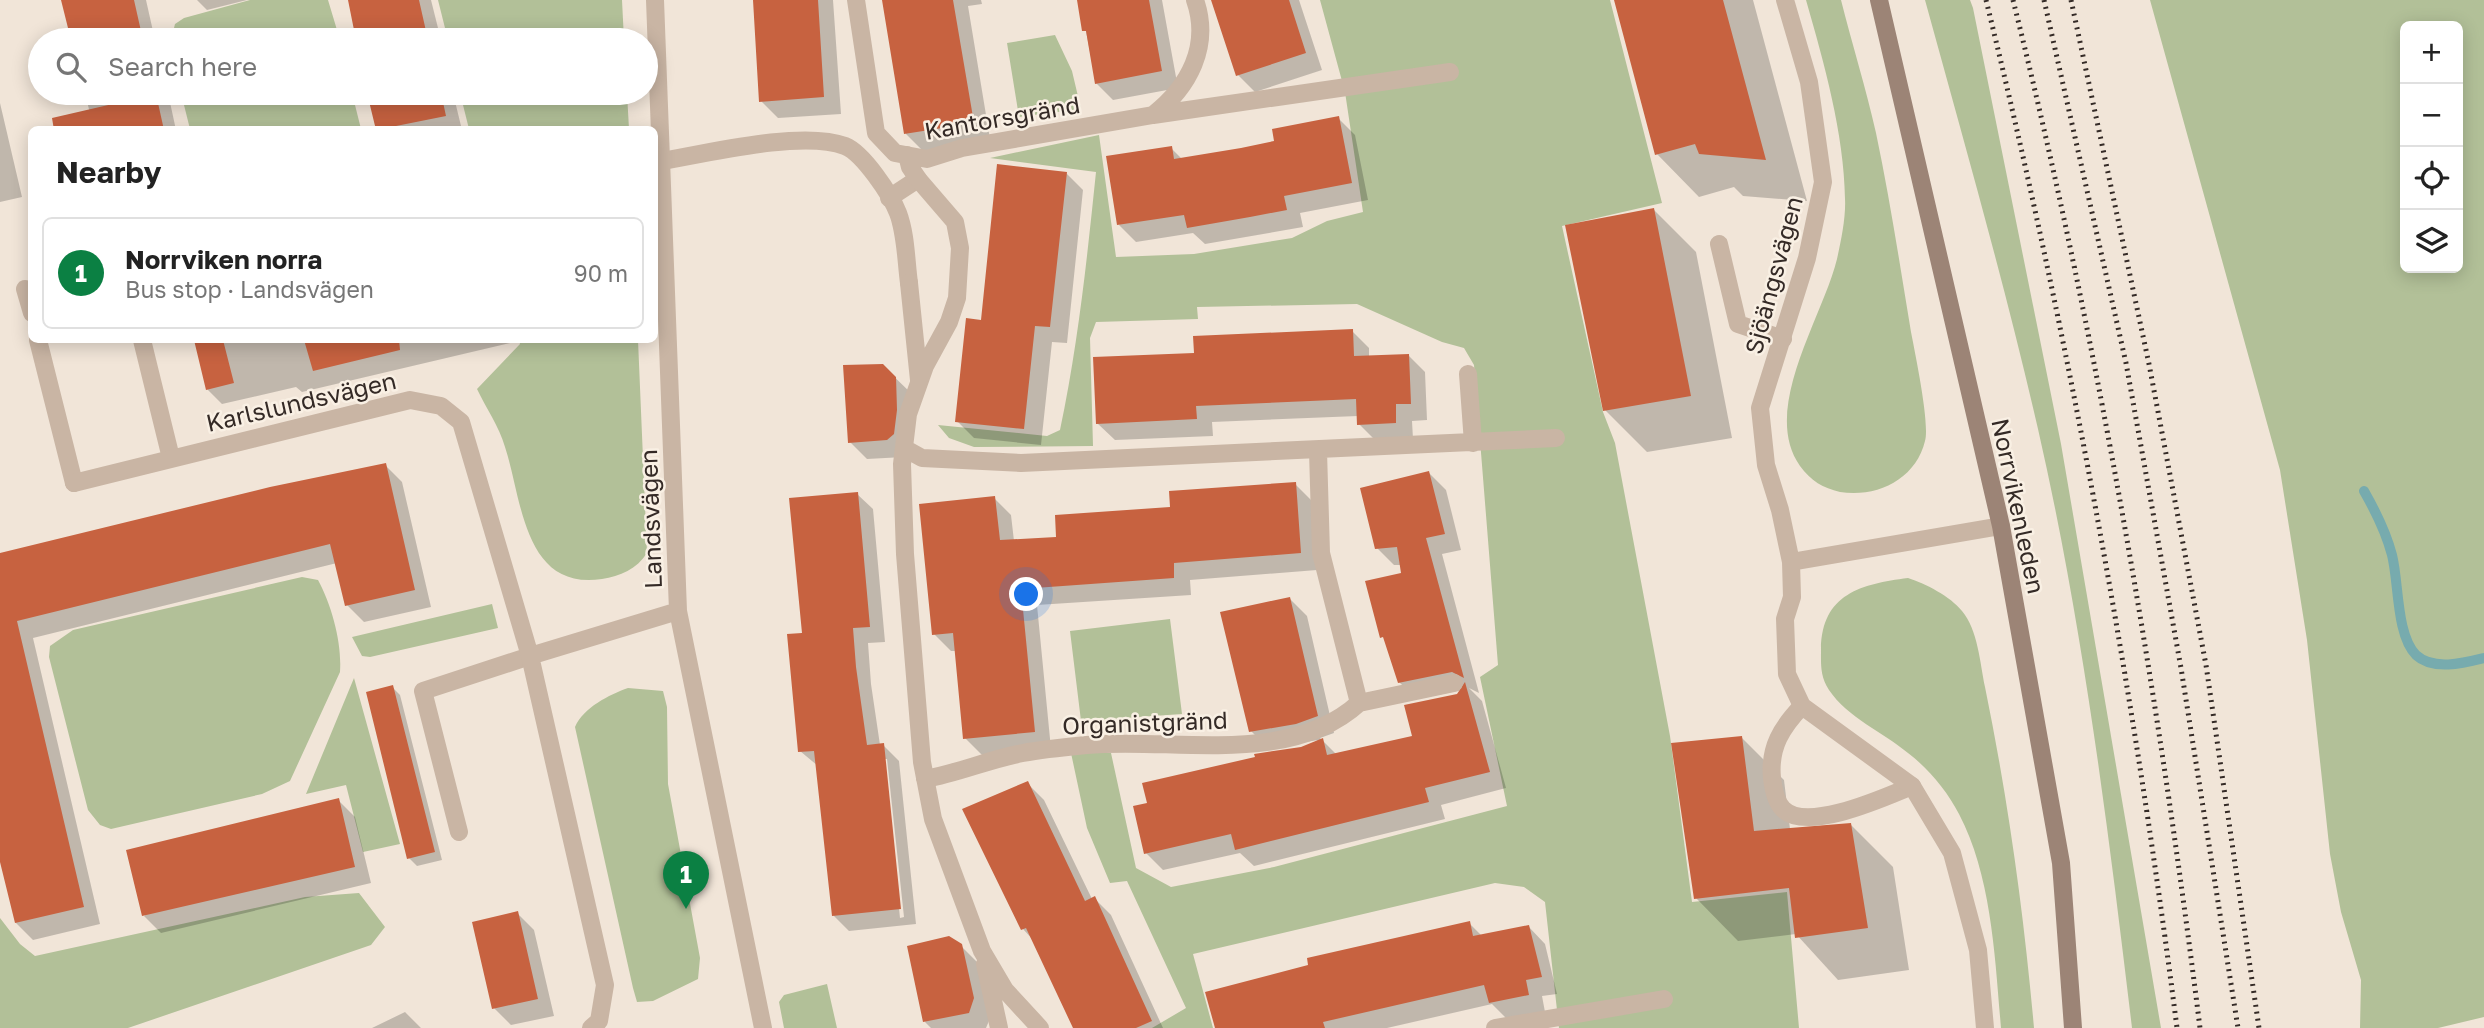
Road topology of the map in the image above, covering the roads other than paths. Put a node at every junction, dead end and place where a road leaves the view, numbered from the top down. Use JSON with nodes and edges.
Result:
{"nodes":[{"id":1,"x":655,"y":0,"type":"edge"},
{"id":2,"x":856,"y":0,"type":"edge"},
{"id":3,"x":1195,"y":0,"type":"edge"},
{"id":4,"x":1785,"y":0,"type":"edge"},
{"id":5,"x":1879,"y":0,"type":"edge"},
{"id":6,"x":656,"y":28,"type":"edge"},
{"id":7,"x":658,"y":60,"type":"edge"},
{"id":8,"x":1450,"y":72,"type":"dead end"},
{"id":9,"x":1153,"y":115,"type":"junction"},
{"id":10,"x":907,"y":155,"type":"junction"},
{"id":11,"x":663,"y":161,"type":"junction"},
{"id":12,"x":918,"y":179,"type":"junction"},
{"id":13,"x":889,"y":198,"type":"junction"},
{"id":14,"x":1719,"y":244,"type":"dead end"},
{"id":15,"x":25,"y":289,"type":"dead end"},
{"id":16,"x":28,"y":299,"type":"edge"},
{"id":17,"x":1783,"y":339,"type":"junction"},
{"id":18,"x":39,"y":343,"type":"edge"},
{"id":19,"x":143,"y":343,"type":"edge"},
{"id":20,"x":1468,"y":374,"type":"dead end"},
{"id":21,"x":919,"y":383,"type":"junction"},
{"id":22,"x":1556,"y":438,"type":"dead end"},
{"id":23,"x":1473,"y":443,"type":"junction"},
{"id":24,"x":904,"y":448,"type":"junction"},
{"id":25,"x":1318,"y":451,"type":"junction"},
{"id":26,"x":171,"y":458,"type":"junction"},
{"id":27,"x":2001,"y":526,"type":"junction"},
{"id":28,"x":1791,"y":562,"type":"junction"},
{"id":29,"x":678,"y":611,"type":"junction"},
{"id":30,"x":530,"y":656,"type":"junction"},
{"id":31,"x":1454,"y":683,"type":"dead end"},
{"id":32,"x":1359,"y":703,"type":"junction"},
{"id":33,"x":1802,"y":706,"type":"junction"},
{"id":34,"x":925,"y":779,"type":"junction"},
{"id":35,"x":1912,"y":786,"type":"junction"},
{"id":36,"x":459,"y":832,"type":"dead end"},
{"id":37,"x":982,"y":951,"type":"junction"},
{"id":38,"x":1664,"y":999,"type":"dead end"},
{"id":39,"x":591,"y":1028,"type":"edge"},
{"id":40,"x":762,"y":1028,"type":"edge"},
{"id":41,"x":999,"y":1028,"type":"edge"},
{"id":42,"x":1040,"y":1028,"type":"edge"},
{"id":43,"x":1495,"y":1028,"type":"edge"},
{"id":44,"x":1985,"y":1028,"type":"edge"},
{"id":45,"x":2073,"y":1028,"type":"edge"}],
"edges":[{"from":1,"to":6,"type":"street","name":"Landsvägen"},
{"from":2,"to":10,"type":"street","name":"Kantorsgränd"},
{"from":3,"to":9,"type":"street"},
{"from":4,"to":17,"type":"street","name":"Sjöängsvägen"},
{"from":5,"to":27,"type":"main road","name":"Norrvikenleden"},
{"from":7,"to":11,"type":"street","name":"Landsvägen"},
{"from":8,"to":9,"type":"street","name":"Kantorsgränd"},
{"from":9,"to":10,"type":"street","name":"Kantorsgränd"},
{"from":10,"to":12,"type":"street"},
{"from":11,"to":13,"type":"street"},
{"from":11,"to":29,"type":"street","name":"Landsvägen"},
{"from":12,"to":13,"type":"street"},
{"from":12,"to":21,"type":"street"},
{"from":13,"to":21,"type":"street"},
{"from":14,"to":17,"type":"street"},
{"from":15,"to":16,"type":"street"},
{"from":17,"to":28,"type":"street","name":"Sjöängsvägen"},
{"from":18,"to":26,"type":"street","name":"Karlslundsvägen"},
{"from":19,"to":26,"type":"street"},
{"from":20,"to":23,"type":"street"},
{"from":21,"to":24,"type":"street"},
{"from":22,"to":23,"type":"street"},
{"from":23,"to":25,"type":"street"},
{"from":24,"to":25,"type":"street"},
{"from":24,"to":34,"type":"street"},
{"from":25,"to":32,"type":"street"},
{"from":26,"to":30,"type":"street","name":"Karlslundsvägen"},
{"from":27,"to":28,"type":"street"},
{"from":27,"to":45,"type":"main road","name":"Norrvikenleden"},
{"from":28,"to":33,"type":"street","name":"Sjöängsvägen"},
{"from":29,"to":30,"type":"street"},
{"from":29,"to":40,"type":"street","name":"Landsvägen"},
{"from":30,"to":36,"type":"street"},
{"from":30,"to":39,"type":"street","name":"Karlslundsvägen"},
{"from":31,"to":32,"type":"street","name":"Organistgränd"},
{"from":32,"to":34,"type":"street","name":"Organistgränd"},
{"from":33,"to":35,"type":"street","name":"Sjöängsvägen"},
{"from":33,"to":35,"type":"street"},
{"from":34,"to":37,"type":"street"},
{"from":35,"to":44,"type":"street","name":"Sjöängsvägen"},
{"from":37,"to":41,"type":"street"},
{"from":37,"to":42,"type":"street"},
{"from":38,"to":43,"type":"street"}]}
